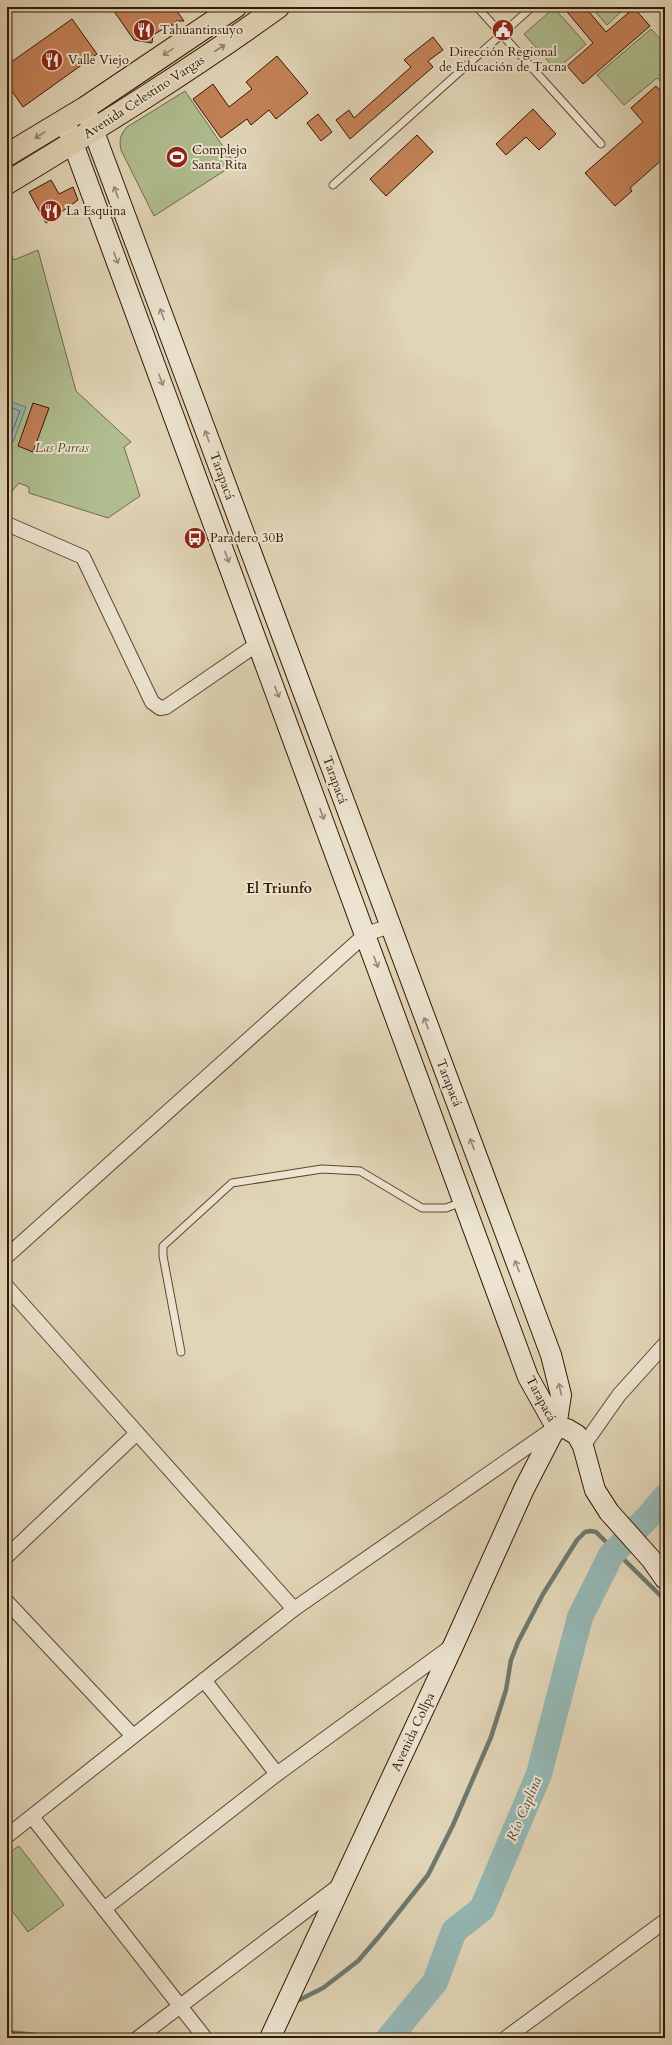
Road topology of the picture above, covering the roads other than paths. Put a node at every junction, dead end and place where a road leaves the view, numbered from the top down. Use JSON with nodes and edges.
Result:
{"nodes":[{"id":1,"x":235,"y":7,"type":"edge"},
{"id":2,"x":278,"y":7,"type":"edge"},
{"id":3,"x":477,"y":7,"type":"edge"},
{"id":4,"x":532,"y":7,"type":"edge"},
{"id":5,"x":502,"y":34,"type":"junction"},
{"id":6,"x":85,"y":108,"type":"junction"},
{"id":7,"x":64,"y":120,"type":"junction"},
{"id":8,"x":93,"y":130,"type":"junction"},
{"id":9,"x":73,"y":142,"type":"junction"},
{"id":10,"x":601,"y":144,"type":"dead end"},
{"id":11,"x":7,"y":155,"type":"edge"},
{"id":12,"x":7,"y":182,"type":"edge"},
{"id":13,"x":333,"y":185,"type":"dead end"},
{"id":14,"x":130,"y":229,"type":"junction"},
{"id":15,"x":108,"y":237,"type":"junction"},
{"id":16,"x":231,"y":499,"type":"junction"},
{"id":17,"x":208,"y":507,"type":"junction"},
{"id":18,"x":7,"y":524,"type":"edge"},
{"id":19,"x":259,"y":643,"type":"junction"},
{"id":20,"x":291,"y":660,"type":"junction"},
{"id":21,"x":268,"y":668,"type":"junction"},
{"id":22,"x":336,"y":781,"type":"junction"},
{"id":23,"x":313,"y":790,"type":"junction"},
{"id":24,"x":390,"y":926,"type":"junction"},
{"id":25,"x":366,"y":934,"type":"junction"},
{"id":26,"x":489,"y":1191,"type":"junction"},
{"id":27,"x":464,"y":1201,"type":"junction"},
{"id":28,"x":7,"y":1256,"type":"edge"},
{"id":29,"x":7,"y":1287,"type":"edge"},
{"id":30,"x":665,"y":1344,"type":"edge"},
{"id":31,"x":181,"y":1352,"type":"dead end"},
{"id":32,"x":556,"y":1427,"type":"junction"},
{"id":33,"x":137,"y":1433,"type":"junction"},
{"id":34,"x":583,"y":1446,"type":"junction"},
{"id":35,"x":7,"y":1556,"type":"edge"},
{"id":36,"x":665,"y":1579,"type":"edge"},
{"id":37,"x":7,"y":1602,"type":"edge"},
{"id":38,"x":294,"y":1609,"type":"junction"},
{"id":39,"x":454,"y":1644,"type":"junction"},
{"id":40,"x":204,"y":1680,"type":"junction"},
{"id":41,"x":133,"y":1736,"type":"junction"},
{"id":42,"x":277,"y":1774,"type":"junction"},
{"id":43,"x":33,"y":1818,"type":"junction"},
{"id":44,"x":7,"y":1836,"type":"edge"},
{"id":45,"x":341,"y":1884,"type":"junction"},
{"id":46,"x":104,"y":1909,"type":"junction"},
{"id":47,"x":665,"y":1921,"type":"edge"},
{"id":48,"x":180,"y":2006,"type":"junction"},
{"id":49,"x":138,"y":2038,"type":"edge"},
{"id":50,"x":204,"y":2038,"type":"edge"},
{"id":51,"x":270,"y":2038,"type":"edge"},
{"id":52,"x":506,"y":2038,"type":"edge"}],
"edges":[{"from":1,"to":6,"type":"highway","name":"Avenida Celestino Vargas","one_way":true},
{"from":8,"to":2,"type":"highway","name":"Avenida Celestino Vargas","one_way":true},
{"from":3,"to":5,"type":"lane"},
{"from":4,"to":5,"type":"lane"},
{"from":5,"to":10,"type":"lane"},
{"from":5,"to":13,"type":"lane"},
{"from":6,"to":7,"type":"highway","name":"Avenida Celestino Vargas"},
{"from":6,"to":8,"type":"main road","name":"Tarapacá"},
{"from":7,"to":9,"type":"main road","name":"Tarapacá"},
{"from":7,"to":11,"type":"highway","name":"Avenida Celestino Vargas","one_way":true},
{"from":8,"to":9,"type":"highway","name":"Avenida Celestino Vargas"},
{"from":14,"to":8,"type":"main road","name":"Tarapacá","one_way":true},
{"from":9,"to":12,"type":"highway","name":"Avenida Celestino Vargas"},
{"from":9,"to":15,"type":"main road","name":"Tarapacá"},
{"from":14,"to":15,"type":"main road"},
{"from":16,"to":14,"type":"main road","name":"Tarapacá","one_way":true},
{"from":15,"to":17,"type":"main road","name":"Tarapacá","one_way":true},
{"from":16,"to":17,"type":"main road"},
{"from":16,"to":20,"type":"main road","name":"Tarapacá"},
{"from":17,"to":19,"type":"main road","name":"Tarapacá","one_way":true},
{"from":18,"to":19,"type":"street"},
{"from":19,"to":21,"type":"main road","name":"Tarapacá"},
{"from":20,"to":21,"type":"main road"},
{"from":20,"to":22,"type":"main road","name":"Tarapacá"},
{"from":21,"to":23,"type":"main road","name":"Tarapacá","one_way":true},
{"from":22,"to":23,"type":"main road"},
{"from":22,"to":24,"type":"main road","name":"Tarapacá"},
{"from":23,"to":25,"type":"main road","name":"Tarapacá","one_way":true},
{"from":24,"to":25,"type":"street"},
{"from":26,"to":24,"type":"main road","name":"Tarapacá","one_way":true},
{"from":25,"to":27,"type":"main road","name":"Tarapacá","one_way":true},
{"from":25,"to":28,"type":"street"},
{"from":26,"to":27,"type":"main road"},
{"from":32,"to":26,"type":"main road","name":"Tarapacá","one_way":true},
{"from":27,"to":31,"type":"lane"},
{"from":27,"to":32,"type":"main road","name":"Tarapacá"},
{"from":29,"to":33,"type":"street"},
{"from":30,"to":34,"type":"street"},
{"from":32,"to":34,"type":"main road"},
{"from":32,"to":38,"type":"street"},
{"from":32,"to":39,"type":"main road","name":"Avenida Collpa"},
{"from":33,"to":35,"type":"street"},
{"from":33,"to":38,"type":"street"},
{"from":34,"to":36,"type":"main road"},
{"from":37,"to":41,"type":"street"},
{"from":38,"to":40,"type":"street"},
{"from":39,"to":42,"type":"street"},
{"from":39,"to":45,"type":"main road","name":"Avenida Collpa"},
{"from":40,"to":41,"type":"street"},
{"from":40,"to":42,"type":"street"},
{"from":41,"to":43,"type":"street"},
{"from":42,"to":46,"type":"street"},
{"from":43,"to":44,"type":"street"},
{"from":43,"to":46,"type":"street"},
{"from":45,"to":48,"type":"street"},
{"from":45,"to":51,"type":"main road","name":"Avenida Collpa"},
{"from":46,"to":48,"type":"street"},
{"from":47,"to":52,"type":"street"},
{"from":48,"to":49,"type":"street"},
{"from":48,"to":50,"type":"street"}]}
